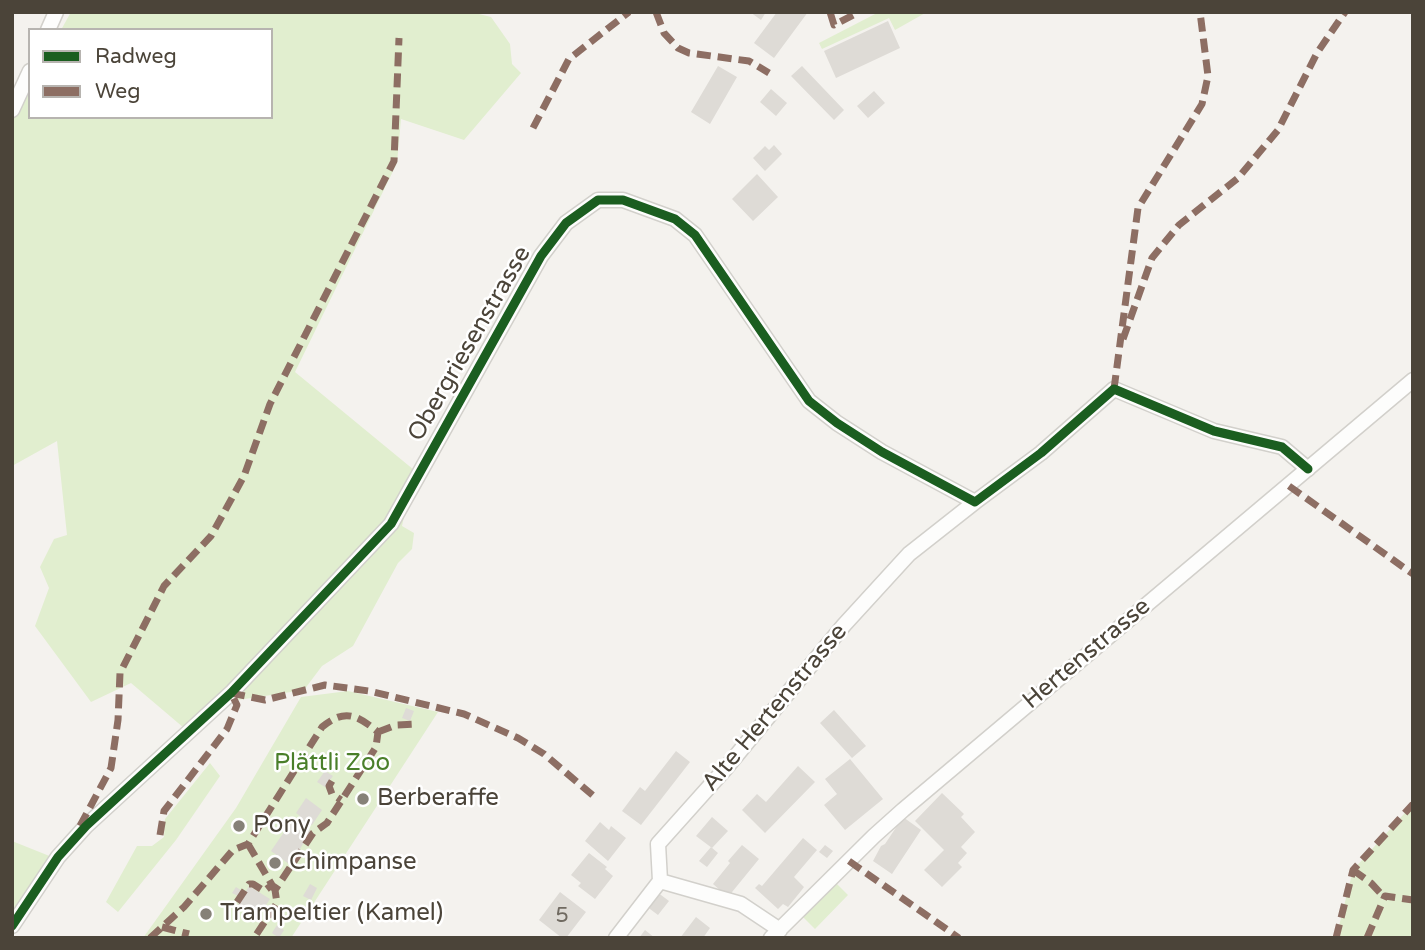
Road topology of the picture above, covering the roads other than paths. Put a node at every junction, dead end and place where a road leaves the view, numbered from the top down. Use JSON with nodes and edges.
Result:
{"nodes":[{"id":1,"x":28,"y":75,"type":"edge"},
{"id":2,"x":12,"y":110,"type":"edge"},
{"id":3,"x":1413,"y":380,"type":"edge"},
{"id":4,"x":1308,"y":470,"type":"junction"},
{"id":5,"x":975,"y":502,"type":"junction"},
{"id":6,"x":660,"y":881,"type":"junction"},
{"id":7,"x":12,"y":926,"type":"edge"},
{"id":8,"x":775,"y":934,"type":"edge"},
{"id":9,"x":615,"y":938,"type":"edge"}],
"edges":[{"from":1,"to":2,"type":"street"},
{"from":3,"to":4,"type":"street","name":"Hertenstrasse"},
{"from":4,"to":5,"type":"street"},
{"from":4,"to":8,"type":"street","name":"Hertenstrasse"},
{"from":5,"to":6,"type":"street","name":"Alte Hertenstrasse"},
{"from":5,"to":7,"type":"street","name":"Obergriesenstrasse"},
{"from":6,"to":8,"type":"street"},
{"from":6,"to":9,"type":"street"}]}
